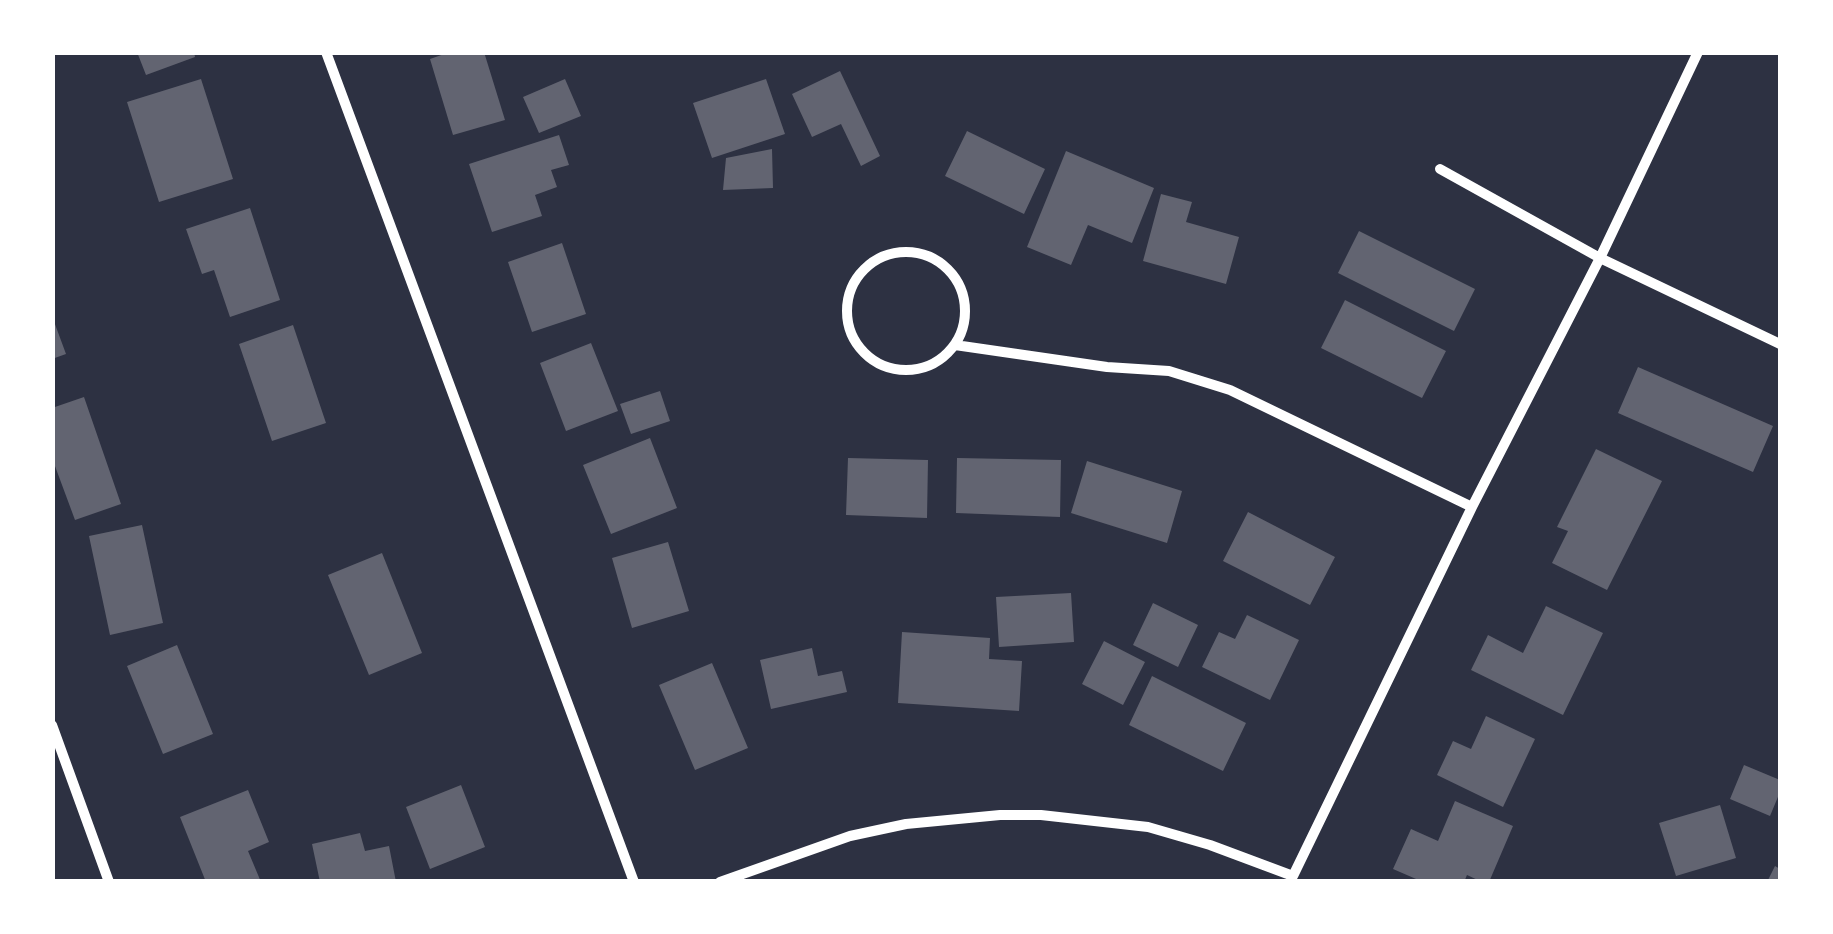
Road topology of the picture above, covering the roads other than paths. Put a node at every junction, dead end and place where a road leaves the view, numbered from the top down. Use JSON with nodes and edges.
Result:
{"nodes":[{"id":1,"x":326,"y":52,"type":"edge"},
{"id":2,"x":1698,"y":52,"type":"edge"},
{"id":3,"x":1440,"y":169,"type":"dead end"},
{"id":4,"x":1600,"y":258,"type":"junction"},
{"id":5,"x":955,"y":344,"type":"junction"},
{"id":6,"x":1780,"y":344,"type":"edge"},
{"id":7,"x":1472,"y":507,"type":"junction"},
{"id":8,"x":52,"y":725,"type":"edge"},
{"id":9,"x":109,"y":882,"type":"edge"},
{"id":10,"x":634,"y":882,"type":"edge"},
{"id":11,"x":720,"y":882,"type":"edge"}],
"edges":[{"from":1,"to":10,"type":"street"},
{"from":2,"to":4,"type":"street"},
{"from":3,"to":4,"type":"street"},
{"from":4,"to":6,"type":"street"},
{"from":4,"to":7,"type":"street"},
{"from":5,"to":5,"type":"street"},
{"from":5,"to":7,"type":"street"},
{"from":7,"to":11,"type":"street"},
{"from":8,"to":9,"type":"street"}]}
